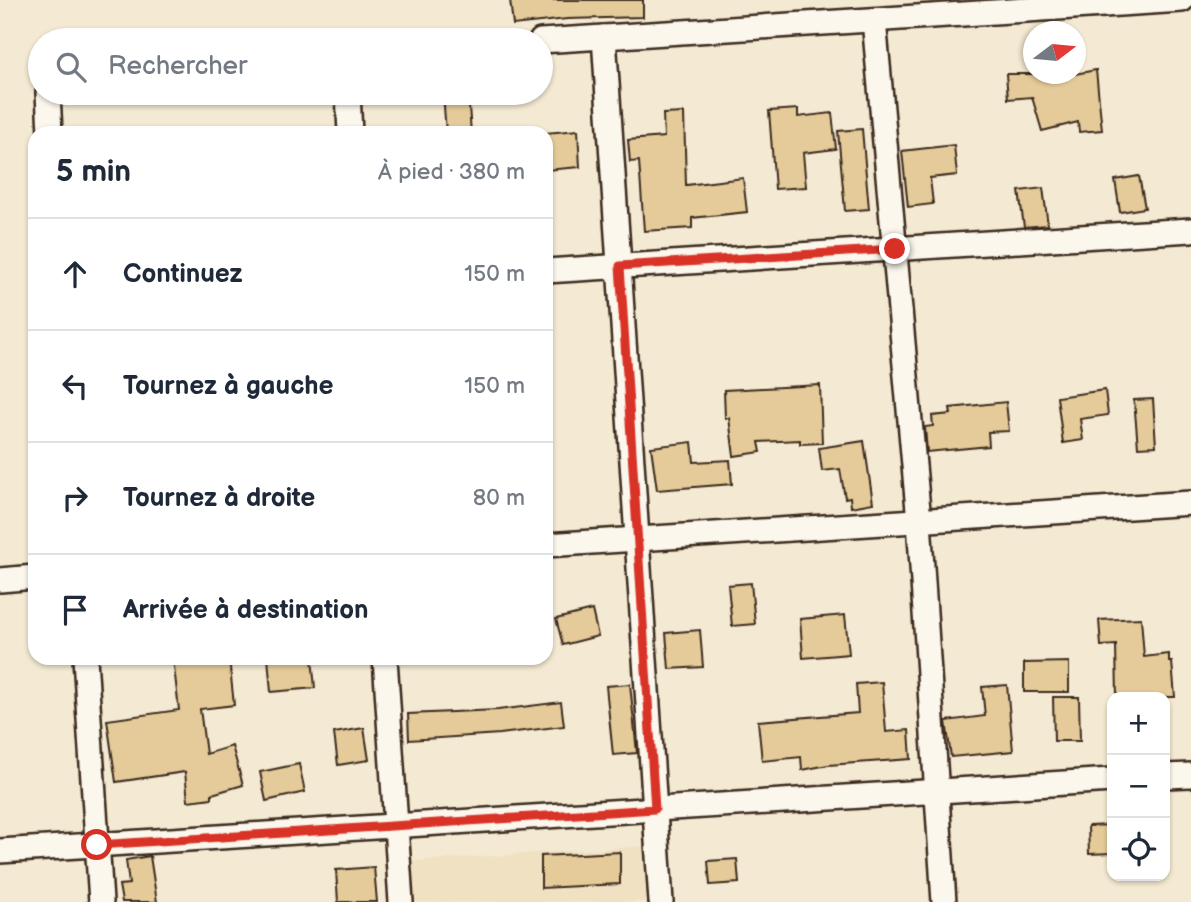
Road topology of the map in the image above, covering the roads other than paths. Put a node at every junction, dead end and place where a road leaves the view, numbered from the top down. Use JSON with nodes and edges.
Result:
{"nodes":[{"id":1,"x":1182,"y":0,"type":"edge"},
{"id":2,"x":1004,"y":6,"type":"edge"},
{"id":3,"x":874,"y":20,"type":"junction"},
{"id":4,"x":604,"y":37,"type":"junction"},
{"id":5,"x":553,"y":40,"type":"edge"},
{"id":6,"x":49,"y":105,"type":"edge"},
{"id":7,"x":349,"y":105,"type":"edge"},
{"id":8,"x":50,"y":126,"type":"edge"},
{"id":9,"x":350,"y":126,"type":"edge"},
{"id":10,"x":1191,"y":230,"type":"edge"},
{"id":11,"x":895,"y":249,"type":"junction"},
{"id":12,"x":620,"y":266,"type":"junction"},
{"id":13,"x":553,"y":271,"type":"edge"},
{"id":14,"x":1191,"y":503,"type":"edge"},
{"id":15,"x":919,"y":520,"type":"junction"},
{"id":16,"x":637,"y":539,"type":"junction"},
{"id":17,"x":553,"y":545,"type":"edge"},
{"id":18,"x":28,"y":578,"type":"edge"},
{"id":19,"x":0,"y":580,"type":"edge"},
{"id":20,"x":85,"y":665,"type":"edge"},
{"id":21,"x":385,"y":665,"type":"edge"},
{"id":22,"x":1191,"y":775,"type":"edge"},
{"id":23,"x":1170,"y":776,"type":"edge"},
{"id":24,"x":1107,"y":780,"type":"edge"},
{"id":25,"x":937,"y":791,"type":"junction"},
{"id":26,"x":655,"y":809,"type":"junction"},
{"id":27,"x":396,"y":825,"type":"junction"},
{"id":28,"x":97,"y":845,"type":"junction"},
{"id":29,"x":0,"y":851,"type":"edge"},
{"id":30,"x":101,"y":902,"type":"edge"},
{"id":31,"x":401,"y":902,"type":"edge"},
{"id":32,"x":661,"y":902,"type":"edge"},
{"id":33,"x":944,"y":902,"type":"edge"}],
"edges":[{"from":1,"to":2,"type":"street"},
{"from":2,"to":3,"type":"street"},
{"from":3,"to":4,"type":"street"},
{"from":3,"to":11,"type":"street"},
{"from":4,"to":5,"type":"street"},
{"from":4,"to":12,"type":"street"},
{"from":6,"to":8,"type":"street"},
{"from":7,"to":9,"type":"street"},
{"from":10,"to":11,"type":"street"},
{"from":11,"to":12,"type":"street"},
{"from":11,"to":15,"type":"street"},
{"from":12,"to":13,"type":"street"},
{"from":12,"to":16,"type":"street"},
{"from":14,"to":15,"type":"street"},
{"from":15,"to":16,"type":"street"},
{"from":15,"to":25,"type":"street"},
{"from":16,"to":17,"type":"street"},
{"from":16,"to":26,"type":"street"},
{"from":18,"to":19,"type":"street"},
{"from":20,"to":28,"type":"street"},
{"from":21,"to":27,"type":"street"},
{"from":22,"to":23,"type":"street"},
{"from":24,"to":25,"type":"street"},
{"from":25,"to":26,"type":"street"},
{"from":25,"to":33,"type":"street"},
{"from":26,"to":27,"type":"street"},
{"from":26,"to":32,"type":"street"},
{"from":27,"to":28,"type":"street"},
{"from":27,"to":31,"type":"street"},
{"from":28,"to":29,"type":"street"},
{"from":28,"to":30,"type":"street"}]}
